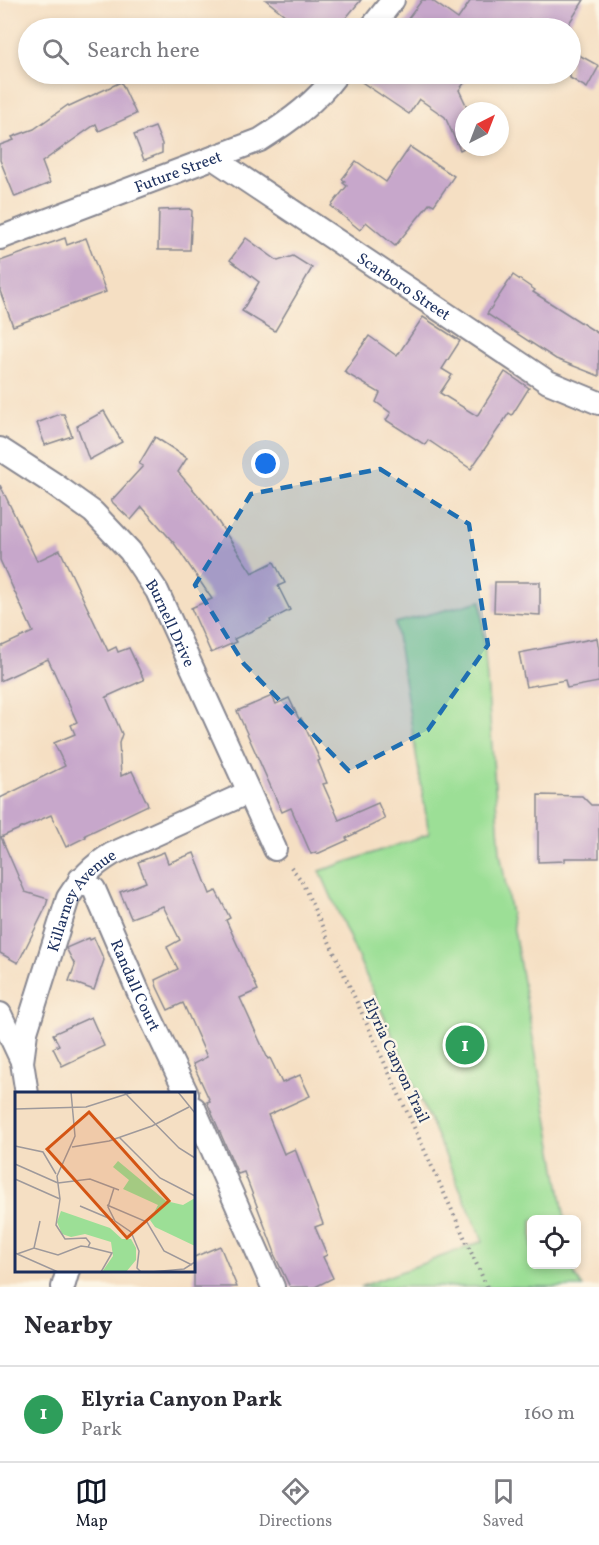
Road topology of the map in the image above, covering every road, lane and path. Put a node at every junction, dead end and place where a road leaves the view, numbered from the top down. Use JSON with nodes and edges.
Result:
{"nodes":[{"id":1,"x":393,"y":0,"type":"edge"},
{"id":2,"x":380,"y":18,"type":"edge"},
{"id":3,"x":329,"y":84,"type":"edge"},
{"id":4,"x":213,"y":158,"type":"junction"},
{"id":5,"x":0,"y":238,"type":"edge"},
{"id":6,"x":599,"y":403,"type":"edge"},
{"id":7,"x":0,"y":449,"type":"edge"},
{"id":8,"x":249,"y":792,"type":"junction"},
{"id":9,"x":275,"y":849,"type":"joint"},
{"id":10,"x":80,"y":879,"type":"junction"},
{"id":11,"x":0,"y":1014,"type":"edge"},
{"id":12,"x":22,"y":1062,"type":"junction"},
{"id":13,"x":27,"y":1092,"type":"edge"},
{"id":14,"x":186,"y":1092,"type":"edge"},
{"id":15,"x":195,"y":1110,"type":"edge"},
{"id":16,"x":67,"y":1272,"type":"edge"},
{"id":17,"x":63,"y":1287,"type":"edge"},
{"id":18,"x":273,"y":1287,"type":"edge"},
{"id":19,"x":488,"y":1287,"type":"edge"}],
"edges":[{"from":1,"to":2,"type":"street"},
{"from":3,"to":4,"type":"street","name":"Future Street"},
{"from":4,"to":5,"type":"street","name":"Future Street"},
{"from":4,"to":6,"type":"street","name":"Scarboro Street"},
{"from":7,"to":8,"type":"street","name":"Burnell Drive"},
{"from":8,"to":9,"type":"street","name":"Burnell Drive"},
{"from":8,"to":10,"type":"street","name":"Killarney Avenue"},
{"from":9,"to":19,"type":"path","name":"Elyria Canyon Trail"},
{"from":10,"to":12,"type":"street","name":"Killarney Avenue"},
{"from":10,"to":14,"type":"street","name":"Randall Court"},
{"from":11,"to":12,"type":"street"},
{"from":12,"to":13,"type":"street","name":"Killarney Avenue"},
{"from":15,"to":18,"type":"street"},
{"from":16,"to":17,"type":"street"}]}
